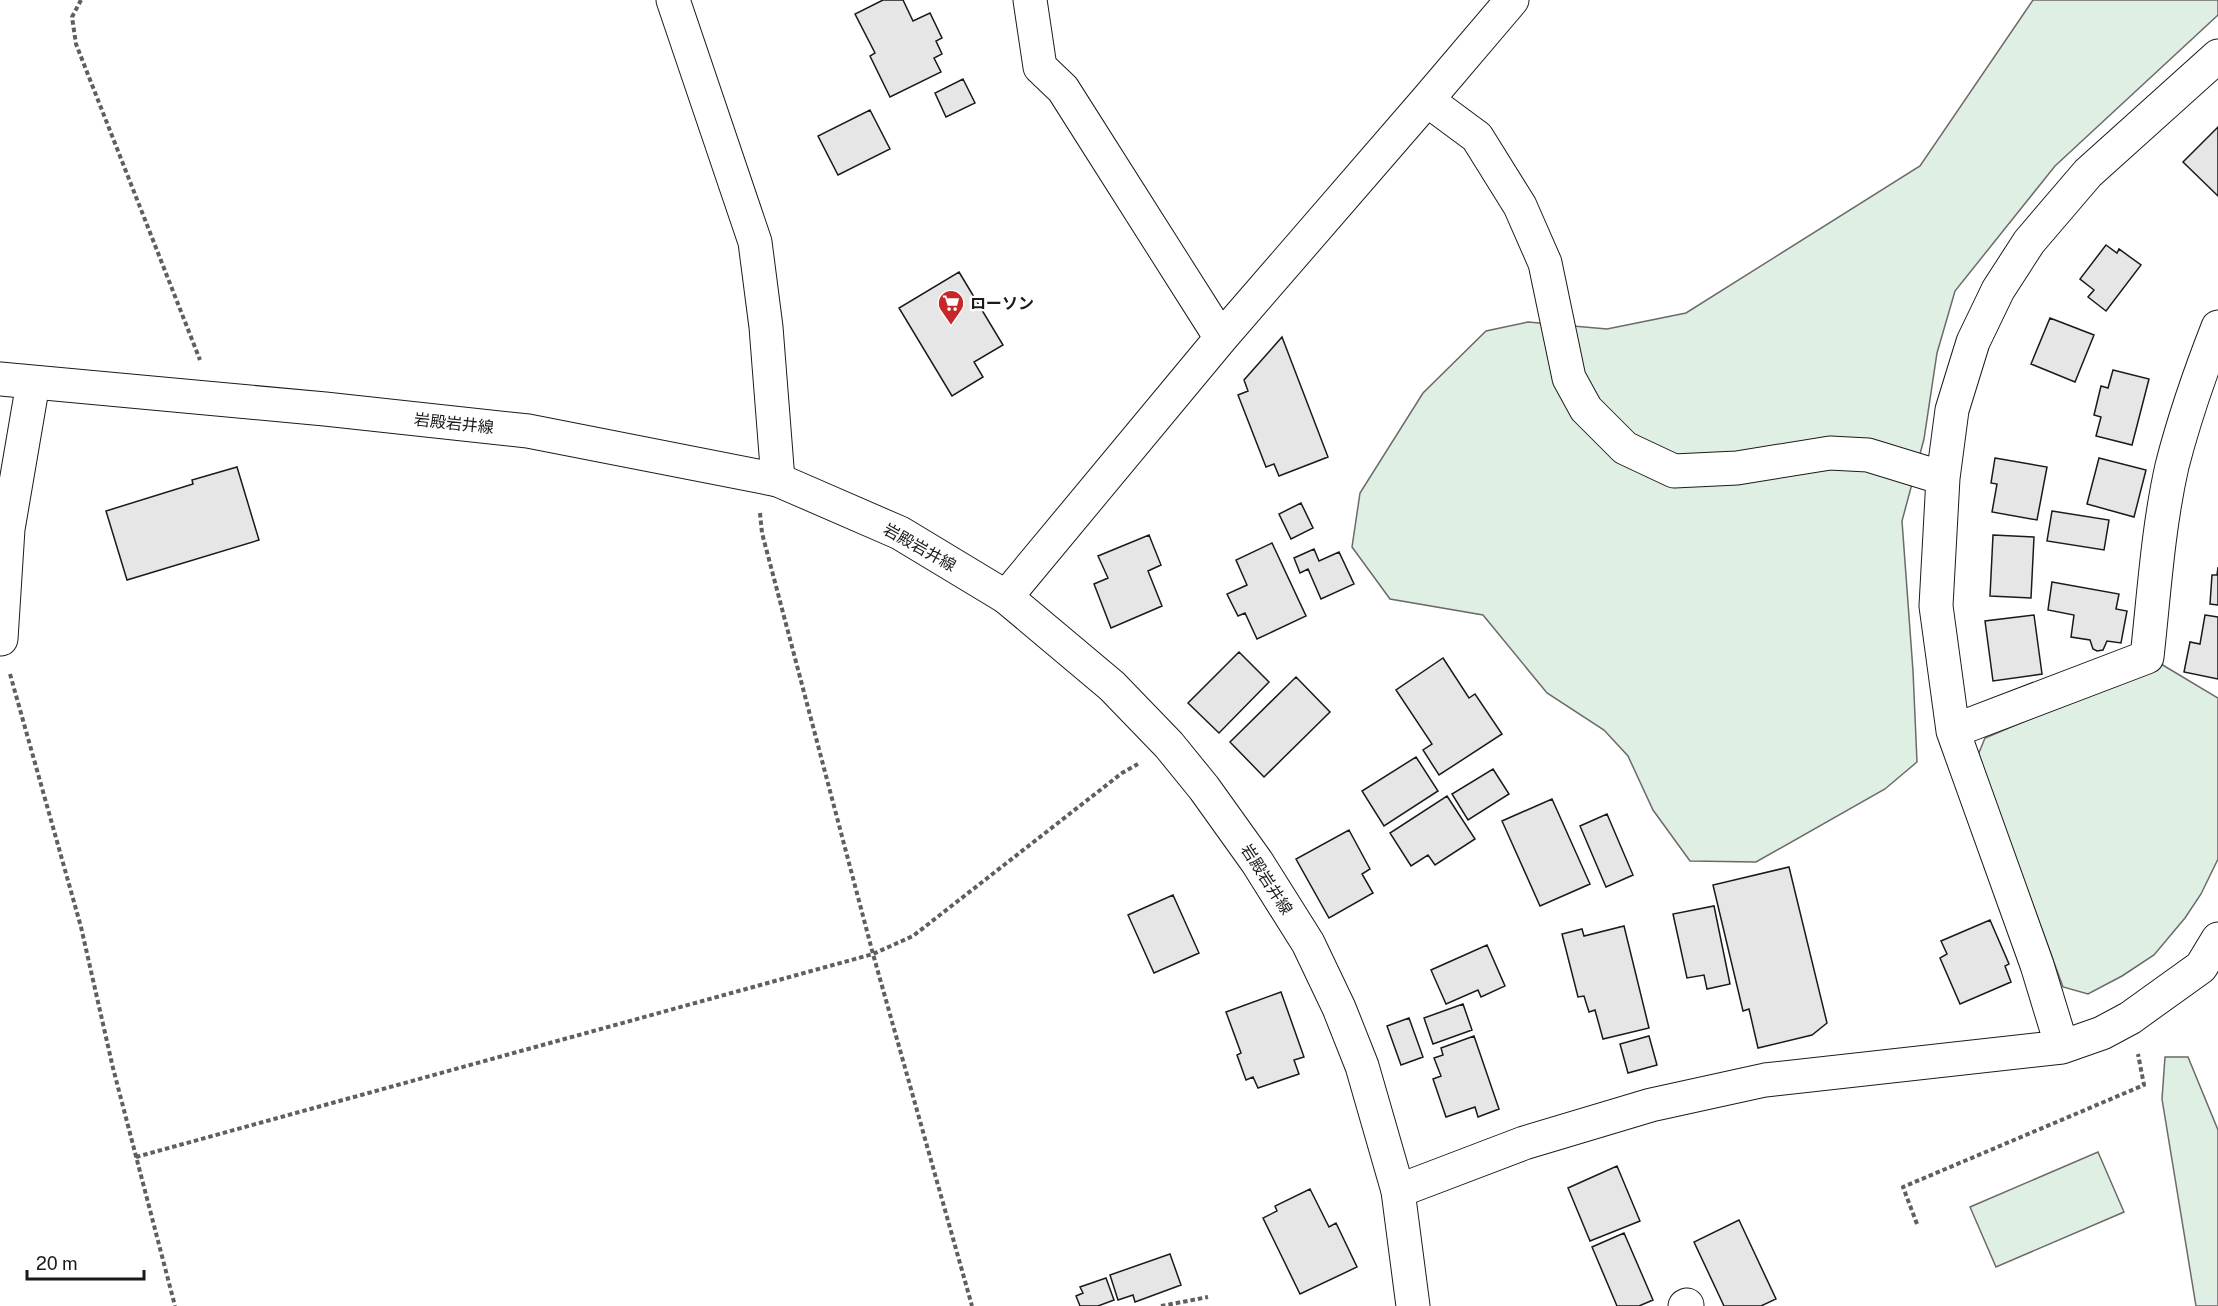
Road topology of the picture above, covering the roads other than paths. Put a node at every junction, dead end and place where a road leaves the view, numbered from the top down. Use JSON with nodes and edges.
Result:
{"nodes":[{"id":1,"x":673,"y":0,"type":"edge"},
{"id":2,"x":1030,"y":0,"type":"edge"},
{"id":3,"x":1512,"y":0,"type":"edge"},
{"id":4,"x":2217,"y":61,"type":"edge"},
{"id":5,"x":1427,"y":100,"type":"junction"},
{"id":6,"x":2218,"y":327,"type":"edge"},
{"id":7,"x":1221,"y":338,"type":"junction"},
{"id":8,"x":0,"y":379,"type":"edge"},
{"id":9,"x":33,"y":383,"type":"junction"},
{"id":10,"x":1943,"y":478,"type":"junction"},
{"id":11,"x":767,"y":479,"type":"junction"},
{"id":12,"x":1006,"y":597,"type":"junction"},
{"id":13,"x":1,"y":639,"type":"edge"},
{"id":14,"x":1953,"y":731,"type":"junction"},
{"id":15,"x":2218,"y":939,"type":"edge"},
{"id":16,"x":2062,"y":1047,"type":"junction"},
{"id":17,"x":1398,"y":1191,"type":"junction"},
{"id":18,"x":1413,"y":1306,"type":"edge"}],
"edges":[{"from":1,"to":11,"type":"street"},
{"from":2,"to":7,"type":"street"},
{"from":3,"to":5,"type":"street"},
{"from":4,"to":10,"type":"street"},
{"from":5,"to":7,"type":"street"},
{"from":5,"to":10,"type":"street"},
{"from":6,"to":14,"type":"street"},
{"from":7,"to":12,"type":"street"},
{"from":8,"to":9,"type":"street","name":"岩殿岩井線"},
{"from":9,"to":11,"type":"street","name":"岩殿岩井線"},
{"from":9,"to":13,"type":"street"},
{"from":10,"to":14,"type":"street"},
{"from":11,"to":12,"type":"street","name":"岩殿岩井線"},
{"from":12,"to":17,"type":"street","name":"岩殿岩井線"},
{"from":14,"to":16,"type":"street"},
{"from":15,"to":16,"type":"street"},
{"from":16,"to":17,"type":"street"},
{"from":17,"to":18,"type":"street","name":"岩殿岩井線"}]}
